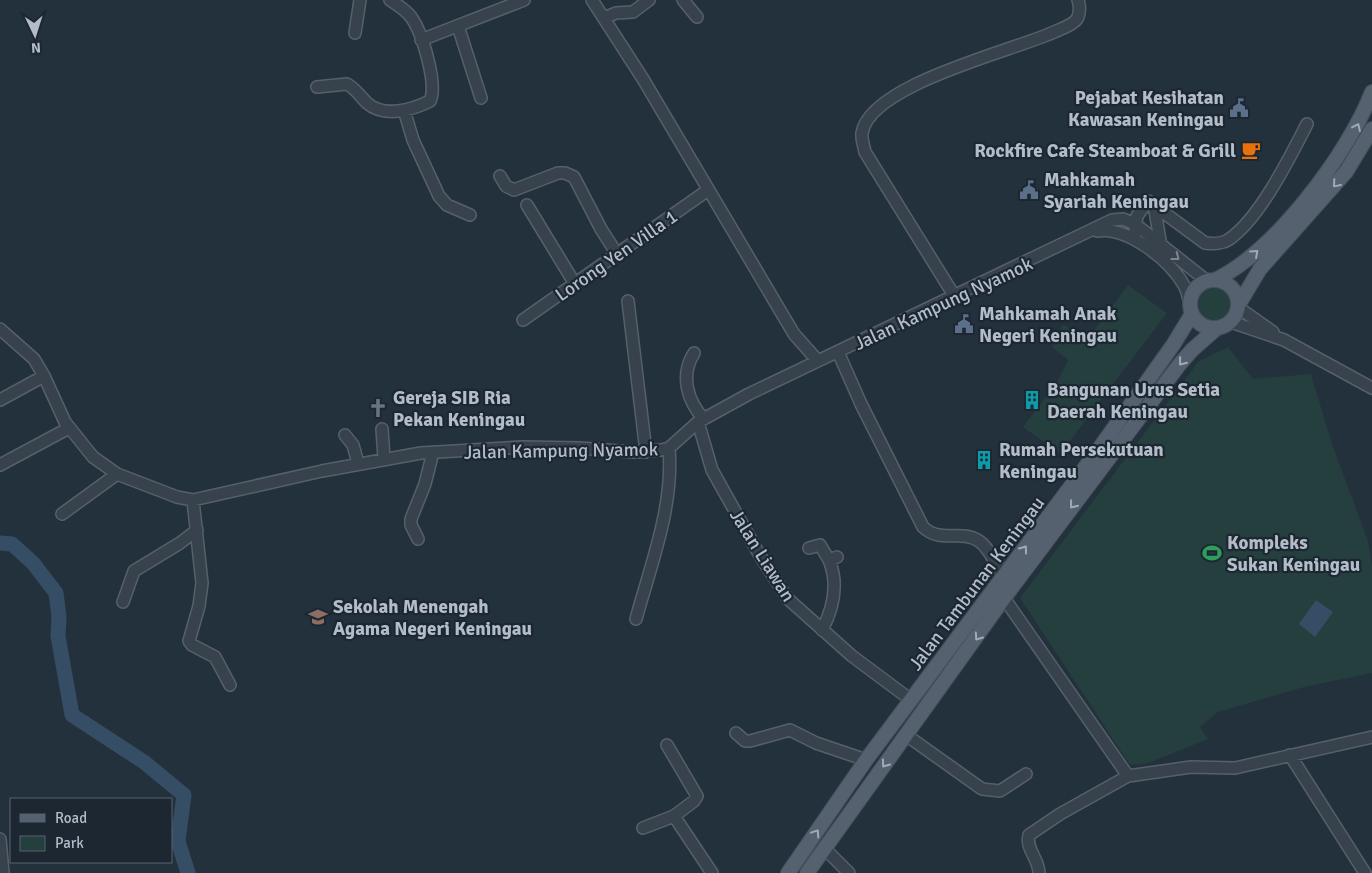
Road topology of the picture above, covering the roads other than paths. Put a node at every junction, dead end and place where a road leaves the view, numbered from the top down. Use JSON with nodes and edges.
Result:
{"nodes":[{"id":1,"x":360,"y":0,"type":"edge"},
{"id":2,"x":390,"y":0,"type":"edge"},
{"id":3,"x":524,"y":0,"type":"edge"},
{"id":4,"x":592,"y":0,"type":"edge"},
{"id":5,"x":649,"y":0,"type":"edge"},
{"id":6,"x":682,"y":0,"type":"edge"},
{"id":7,"x":1078,"y":0,"type":"edge"},
{"id":8,"x":697,"y":16,"type":"dead end"},
{"id":9,"x":604,"y":18,"type":"junction"},
{"id":10,"x":458,"y":26,"type":"junction"},
{"id":11,"x":355,"y":33,"type":"dead end"},
{"id":12,"x":421,"y":40,"type":"junction"},
{"id":13,"x":317,"y":87,"type":"dead end"},
{"id":14,"x":1372,"y":92,"type":"edge"},
{"id":15,"x":481,"y":98,"type":"dead end"},
{"id":16,"x":404,"y":110,"type":"junction"},
{"id":17,"x":1307,"y":124,"type":"dead end"},
{"id":18,"x":1372,"y":129,"type":"edge"},
{"id":19,"x":500,"y":176,"type":"dead end"},
{"id":20,"x":708,"y":190,"type":"junction"},
{"id":21,"x":1148,"y":204,"type":"junction"},
{"id":22,"x":527,"y":205,"type":"dead end"},
{"id":23,"x":470,"y":215,"type":"dead end"},
{"id":24,"x":1112,"y":220,"type":"junction"},
{"id":25,"x":1176,"y":222,"type":"junction"},
{"id":26,"x":1135,"y":224,"type":"junction"},
{"id":27,"x":1090,"y":232,"type":"junction"},
{"id":28,"x":1159,"y":234,"type":"junction"},
{"id":29,"x":1134,"y":238,"type":"junction"},
{"id":30,"x":1161,"y":246,"type":"junction"},
{"id":31,"x":617,"y":254,"type":"junction"},
{"id":32,"x":1211,"y":281,"type":"junction"},
{"id":33,"x":575,"y":284,"type":"junction"},
{"id":34,"x":955,"y":297,"type":"junction"},
{"id":35,"x":628,"y":301,"type":"dead end"},
{"id":36,"x":1239,"y":306,"type":"junction"},
{"id":37,"x":1191,"y":310,"type":"junction"},
{"id":38,"x":523,"y":320,"type":"dead end"},
{"id":39,"x":1231,"y":322,"type":"junction"},
{"id":40,"x":1217,"y":328,"type":"junction"},
{"id":41,"x":0,"y":329,"type":"edge"},
{"id":42,"x":1284,"y":340,"type":"junction"},
{"id":43,"x":838,"y":352,"type":"junction"},
{"id":44,"x":694,"y":353,"type":"dead end"},
{"id":45,"x":818,"y":361,"type":"junction"},
{"id":46,"x":44,"y":376,"type":"junction"},
{"id":47,"x":1372,"y":388,"type":"edge"},
{"id":48,"x":0,"y":400,"type":"edge"},
{"id":49,"x":701,"y":420,"type":"junction"},
{"id":50,"x":69,"y":428,"type":"junction"},
{"id":51,"x":382,"y":428,"type":"dead end"},
{"id":52,"x":345,"y":435,"type":"dead end"},
{"id":53,"x":669,"y":448,"type":"junction"},
{"id":54,"x":433,"y":452,"type":"junction"},
{"id":55,"x":646,"y":452,"type":"junction"},
{"id":56,"x":384,"y":458,"type":"junction"},
{"id":57,"x":358,"y":463,"type":"junction"},
{"id":58,"x":0,"y":465,"type":"edge"},
{"id":59,"x":116,"y":474,"type":"junction"},
{"id":60,"x":194,"y":500,"type":"junction"},
{"id":61,"x":62,"y":514,"type":"dead end"},
{"id":62,"x":197,"y":530,"type":"junction"},
{"id":63,"x":418,"y":539,"type":"dead end"},
{"id":64,"x":809,"y":548,"type":"dead end"},
{"id":65,"x":1004,"y":577,"type":"junction"},
{"id":66,"x":1004,"y":598,"type":"junction"},
{"id":67,"x":123,"y":602,"type":"dead end"},
{"id":68,"x":636,"y":619,"type":"dead end"},
{"id":69,"x":822,"y":630,"type":"junction"},
{"id":70,"x":230,"y":685,"type":"dead end"},
{"id":71,"x":911,"y":700,"type":"junction"},
{"id":72,"x":736,"y":732,"type":"dead end"},
{"id":73,"x":906,"y":735,"type":"junction"},
{"id":74,"x":1372,"y":737,"type":"edge"},
{"id":75,"x":667,"y":745,"type":"dead end"},
{"id":76,"x":1290,"y":756,"type":"junction"},
{"id":77,"x":866,"y":760,"type":"junction"},
{"id":78,"x":1026,"y":774,"type":"dead end"},
{"id":79,"x":1128,"y":776,"type":"junction"},
{"id":80,"x":674,"y":816,"type":"junction"},
{"id":81,"x":643,"y":828,"type":"dead end"},
{"id":82,"x":0,"y":839,"type":"edge"},
{"id":83,"x":825,"y":849,"type":"junction"},
{"id":84,"x":6,"y":867,"type":"edge"},
{"id":85,"x":712,"y":873,"type":"edge"},
{"id":86,"x":788,"y":873,"type":"edge"},
{"id":87,"x":808,"y":873,"type":"edge"},
{"id":88,"x":850,"y":873,"type":"edge"},
{"id":89,"x":1039,"y":873,"type":"edge"},
{"id":90,"x":1366,"y":873,"type":"edge"}],
"edges":[{"from":1,"to":11,"type":"street"},
{"from":2,"to":12,"type":"street"},
{"from":3,"to":10,"type":"street"},
{"from":4,"to":9,"type":"street"},
{"from":5,"to":9,"type":"street"},
{"from":6,"to":8,"type":"street"},
{"from":7,"to":34,"type":"street"},
{"from":9,"to":20,"type":"street"},
{"from":10,"to":12,"type":"street"},
{"from":10,"to":15,"type":"street"},
{"from":12,"to":16,"type":"street"},
{"from":13,"to":16,"type":"street"},
{"from":32,"to":14,"type":"main road","one_way":true},
{"from":16,"to":23,"type":"street"},
{"from":17,"to":25,"type":"street"},
{"from":18,"to":36,"type":"main road","one_way":true},
{"from":19,"to":31,"type":"street"},
{"from":20,"to":31,"type":"street","name":"Lorong Yen Villa 1"},
{"from":20,"to":45,"type":"street"},
{"from":21,"to":24,"type":"street","name":"Jalan Kampung Nyamok"},
{"from":21,"to":25,"type":"street"},
{"from":21,"to":26,"type":"street"},
{"from":21,"to":28,"type":"street"},
{"from":22,"to":33,"type":"street"},
{"from":24,"to":26,"type":"street"},
{"from":24,"to":27,"type":"street","name":"Jalan Kampung Nyamok"},
{"from":25,"to":28,"type":"street"},
{"from":26,"to":29,"type":"street"},
{"from":26,"to":30,"type":"street"},
{"from":27,"to":29,"type":"street","name":"Jalan Kampung Nyamok"},
{"from":27,"to":34,"type":"street","name":"Jalan Kampung Nyamok"},
{"from":28,"to":30,"type":"street"},
{"from":29,"to":37,"type":"street","name":"Jalan Kampung Nyamok"},
{"from":30,"to":32,"type":"street","one_way":true},
{"from":31,"to":33,"type":"street","name":"Lorong Yen Villa 1"},
{"from":32,"to":36,"type":"main road"},
{"from":32,"to":37,"type":"main road"},
{"from":33,"to":38,"type":"street","name":"Lorong Yen Villa 1"},
{"from":34,"to":43,"type":"street","name":"Jalan Kampung Nyamok"},
{"from":35,"to":55,"type":"street"},
{"from":36,"to":39,"type":"main road"},
{"from":36,"to":42,"type":"street"},
{"from":37,"to":40,"type":"main road"},
{"from":65,"to":37,"type":"main road","name":"Jalan Tambunan Keningau","one_way":true},
{"from":39,"to":40,"type":"main road"},
{"from":39,"to":42,"type":"street"},
{"from":40,"to":66,"type":"main road","name":"Jalan Tambunan Keningau","one_way":true},
{"from":41,"to":46,"type":"street","name":"Jalan Kampung Nyamok"},
{"from":42,"to":47,"type":"street"},
{"from":43,"to":45,"type":"street","name":"Jalan Kampung Nyamok"},
{"from":43,"to":65,"type":"street"},
{"from":44,"to":49,"type":"street","name":"Jalan Liawan"},
{"from":45,"to":49,"type":"street","name":"Jalan Kampung Nyamok"},
{"from":46,"to":48,"type":"street"},
{"from":46,"to":50,"type":"street","name":"Jalan Kampung Nyamok"},
{"from":49,"to":53,"type":"street","name":"Jalan Kampung Nyamok"},
{"from":49,"to":69,"type":"street","name":"Jalan Liawan"},
{"from":50,"to":58,"type":"street"},
{"from":50,"to":59,"type":"street","name":"Jalan Kampung Nyamok"},
{"from":51,"to":56,"type":"street"},
{"from":52,"to":57,"type":"street"},
{"from":53,"to":55,"type":"street","name":"Jalan Kampung Nyamok"},
{"from":53,"to":68,"type":"street"},
{"from":54,"to":55,"type":"street","name":"Jalan Kampung Nyamok"},
{"from":54,"to":56,"type":"street","name":"Jalan Kampung Nyamok"},
{"from":54,"to":63,"type":"street"},
{"from":56,"to":57,"type":"street","name":"Jalan Kampung Nyamok"},
{"from":57,"to":60,"type":"street","name":"Jalan Kampung Nyamok"},
{"from":59,"to":60,"type":"street","name":"Jalan Kampung Nyamok"},
{"from":59,"to":61,"type":"street"},
{"from":60,"to":62,"type":"street"},
{"from":62,"to":67,"type":"street"},
{"from":62,"to":70,"type":"street"},
{"from":64,"to":69,"type":"street"},
{"from":65,"to":71,"type":"main road","name":"Jalan Tambunan Keningau"},
{"from":66,"to":73,"type":"main road","name":"Jalan Tambunan Keningau","one_way":true},
{"from":66,"to":79,"type":"street"},
{"from":69,"to":71,"type":"street","name":"Jalan Liawan"},
{"from":71,"to":77,"type":"main road","name":"Jalan Tambunan Keningau"},
{"from":72,"to":77,"type":"street"},
{"from":73,"to":78,"type":"street"},
{"from":73,"to":83,"type":"main road","name":"Jalan Tambunan Keningau","one_way":true},
{"from":74,"to":76,"type":"street"},
{"from":75,"to":80,"type":"street"},
{"from":76,"to":79,"type":"street"},
{"from":76,"to":90,"type":"street"},
{"from":86,"to":77,"type":"main road","name":"Jalan Tambunan Keningau","one_way":true},
{"from":79,"to":89,"type":"street"},
{"from":80,"to":81,"type":"street"},
{"from":80,"to":85,"type":"street"},
{"from":82,"to":84,"type":"street"},
{"from":83,"to":87,"type":"main road","name":"Jalan Tambunan Keningau"},
{"from":83,"to":88,"type":"street"}]}
